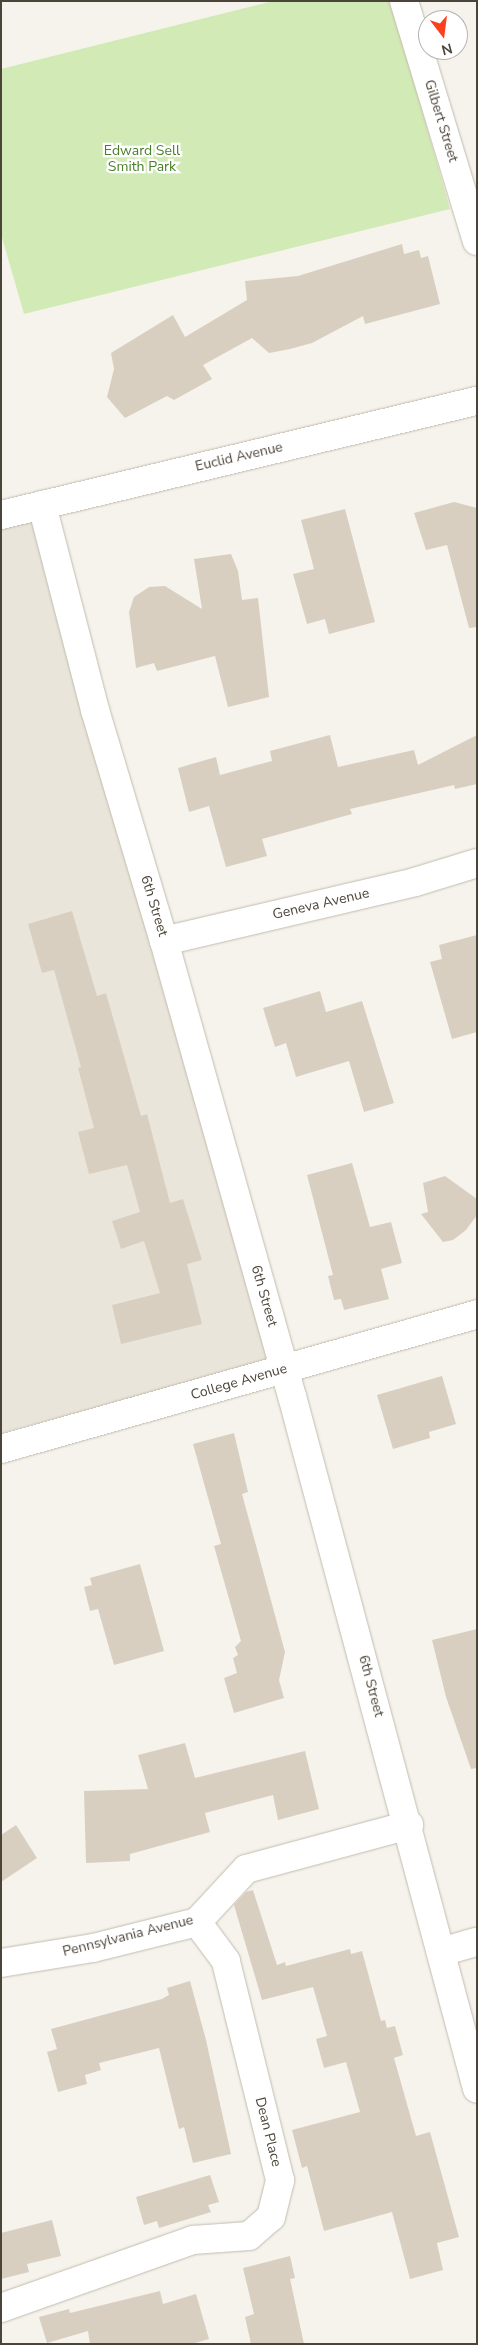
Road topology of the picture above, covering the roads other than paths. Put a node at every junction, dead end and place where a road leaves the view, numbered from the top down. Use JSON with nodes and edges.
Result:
{"nodes":[{"id":1,"x":404,"y":1,"type":"edge"},
{"id":2,"x":477,"y":241,"type":"edge"},
{"id":3,"x":477,"y":400,"type":"edge"},
{"id":4,"x":42,"y":504,"type":"junction"},
{"id":5,"x":1,"y":515,"type":"edge"},
{"id":6,"x":477,"y":863,"type":"edge"},
{"id":7,"x":164,"y":941,"type":"junction"},
{"id":8,"x":477,"y":1314,"type":"edge"},
{"id":9,"x":284,"y":1370,"type":"junction"},
{"id":10,"x":1,"y":1449,"type":"edge"},
{"id":11,"x":409,"y":1825,"type":"junction"},
{"id":12,"x":197,"y":1922,"type":"junction"},
{"id":13,"x":477,"y":1942,"type":"edge"},
{"id":14,"x":440,"y":1952,"type":"junction"},
{"id":15,"x":1,"y":1963,"type":"edge"},
{"id":16,"x":477,"y":2089,"type":"edge"},
{"id":17,"x":1,"y":2308,"type":"edge"}],
"edges":[{"from":1,"to":2,"type":"street","name":"Gilbert Street"},
{"from":3,"to":4,"type":"street","name":"Euclid Avenue"},
{"from":4,"to":5,"type":"street","name":"Euclid Avenue"},
{"from":4,"to":7,"type":"street","name":"6th Street"},
{"from":6,"to":7,"type":"street","name":"Geneva Avenue"},
{"from":7,"to":9,"type":"street","name":"6th Street"},
{"from":8,"to":9,"type":"street","name":"College Avenue"},
{"from":9,"to":10,"type":"street","name":"College Avenue"},
{"from":9,"to":11,"type":"street","name":"6th Street"},
{"from":11,"to":12,"type":"street","name":"Pennsylvania Avenue"},
{"from":11,"to":14,"type":"street","name":"6th Street"},
{"from":12,"to":15,"type":"street","name":"Pennsylvania Avenue"},
{"from":12,"to":17,"type":"street","name":"Dean Place"},
{"from":13,"to":14,"type":"street"},
{"from":14,"to":16,"type":"street","name":"6th Street"}]}
